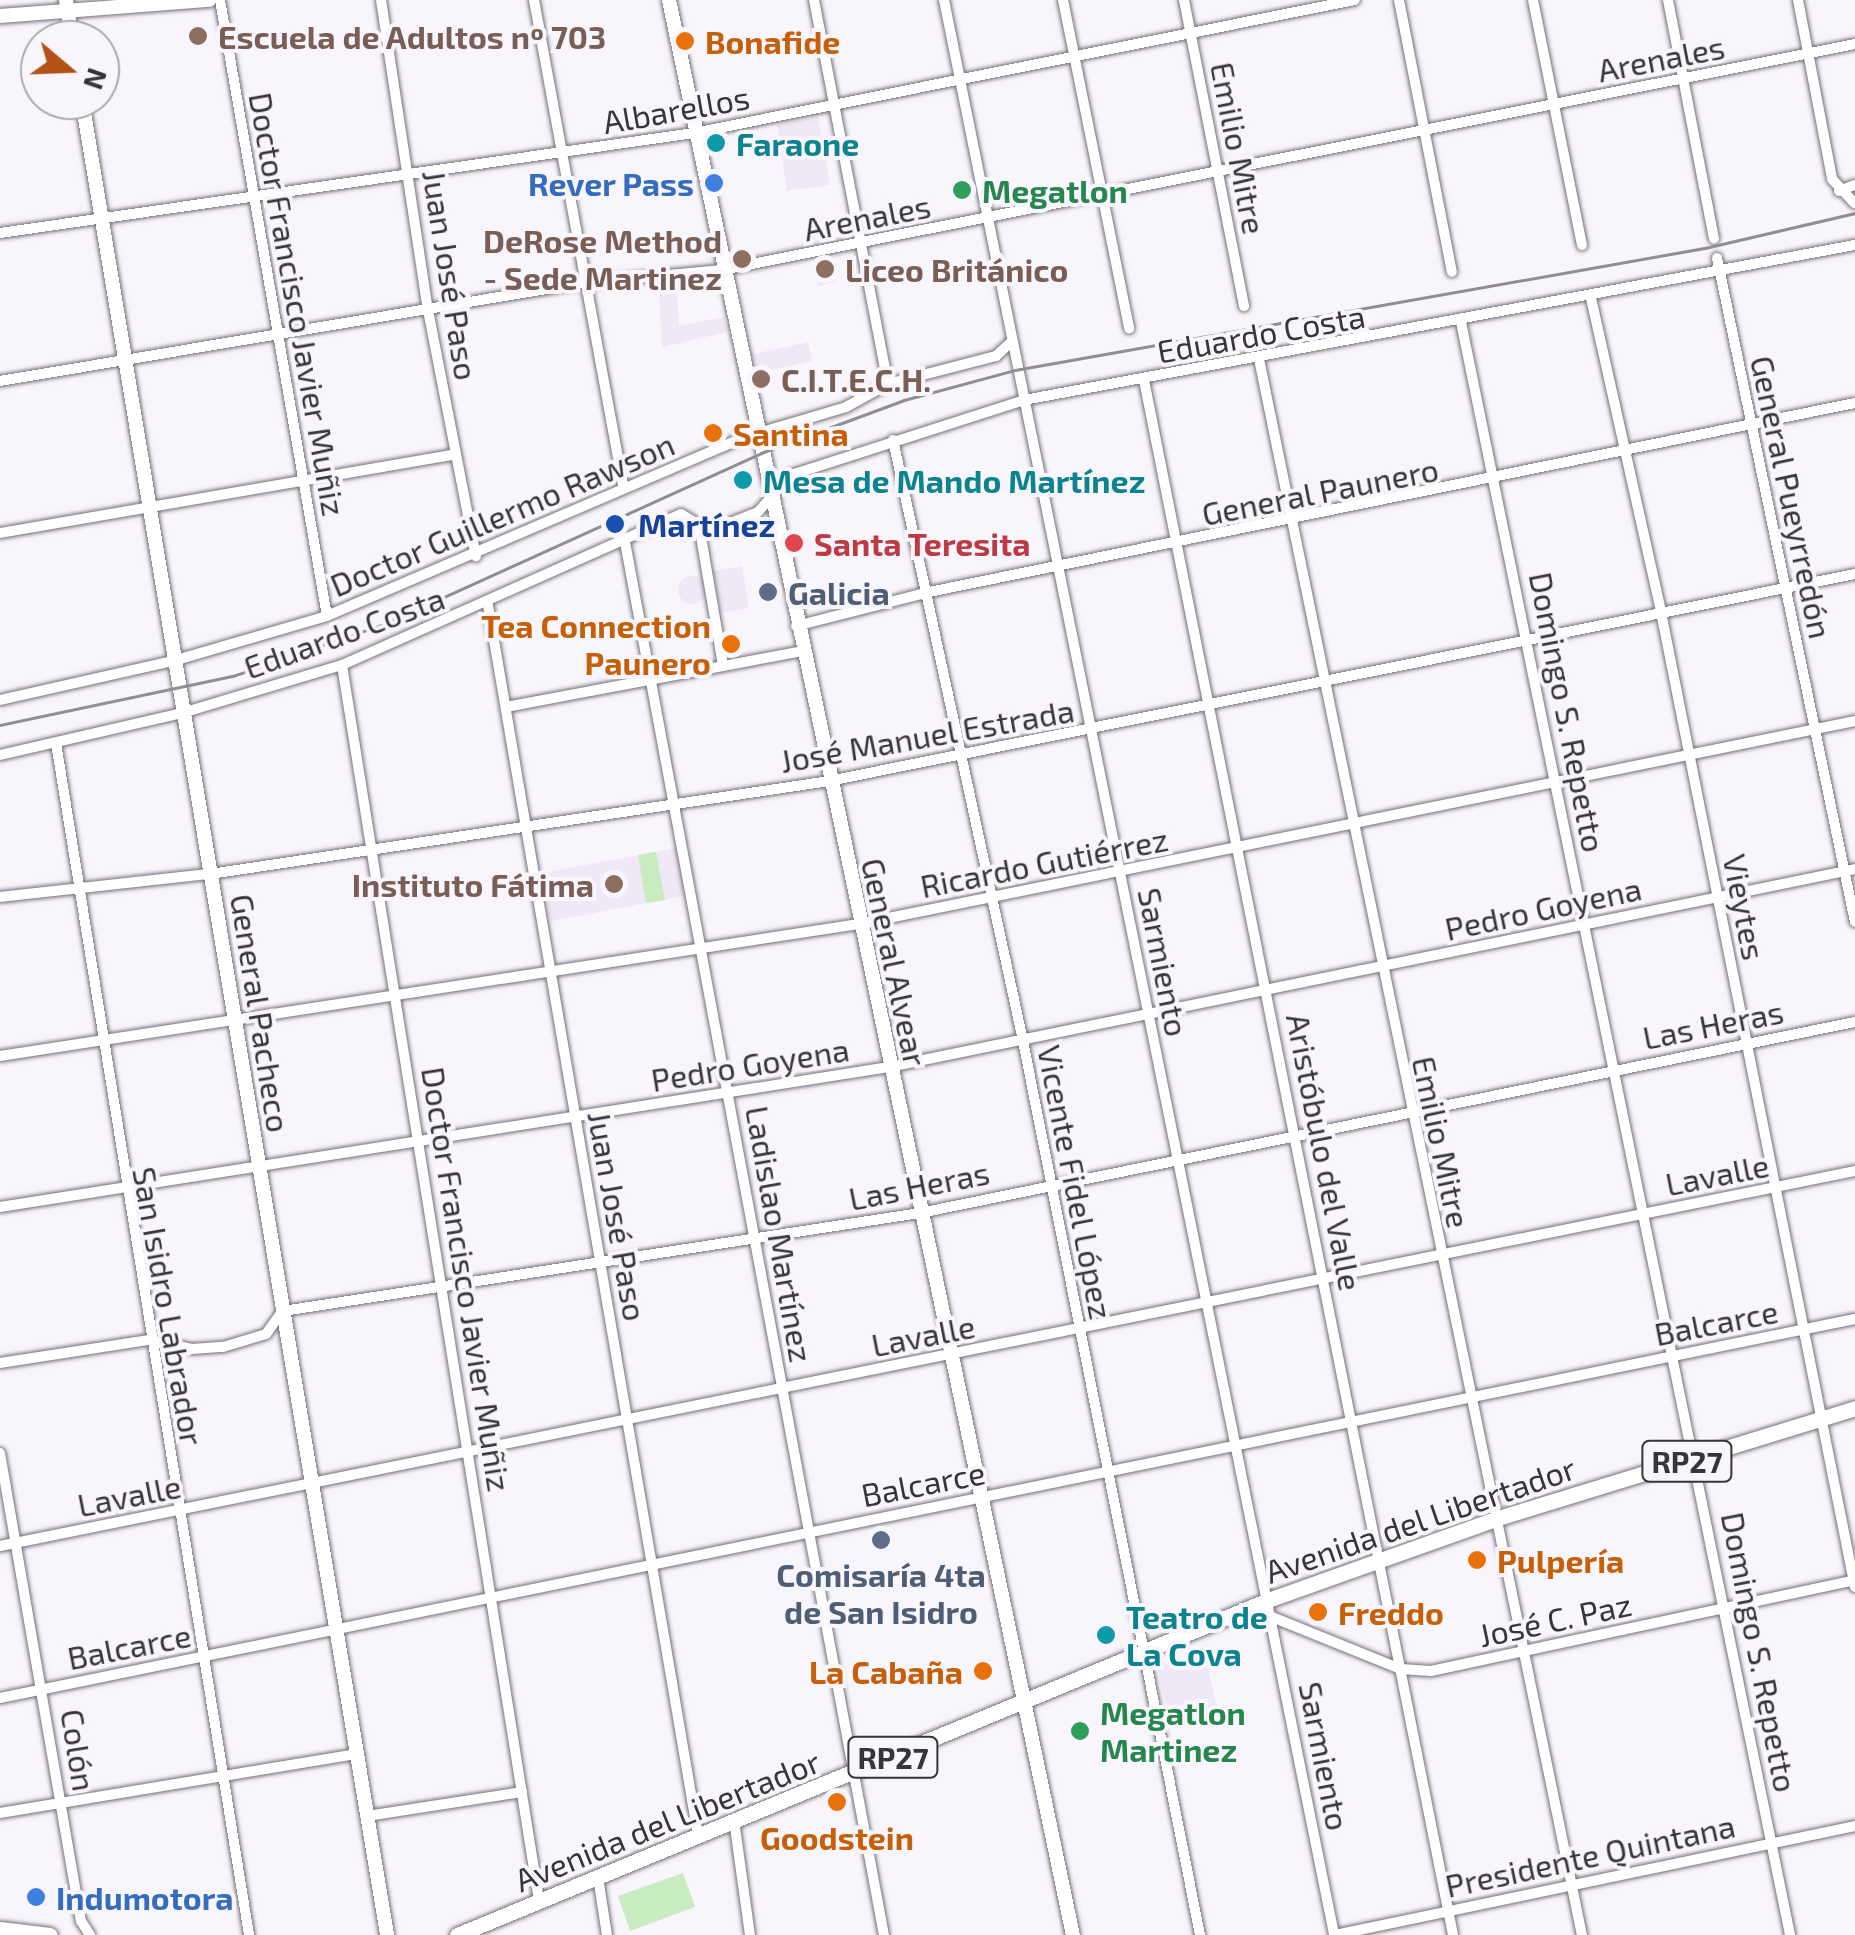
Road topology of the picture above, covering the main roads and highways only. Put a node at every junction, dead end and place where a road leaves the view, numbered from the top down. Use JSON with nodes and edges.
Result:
{"nodes":[{"id":1,"x":1855,"y":1408,"type":"edge"},
{"id":2,"x":0,"y":1929,"type":"edge"},
{"id":3,"x":50,"y":1935,"type":"edge"},
{"id":4,"x":457,"y":1935,"type":"edge"}],
"edges":[{"from":1,"to":4,"type":"main road","name":"Avenida del Libertador","number":"RP27"},
{"from":2,"to":3,"type":"main road"}]}
